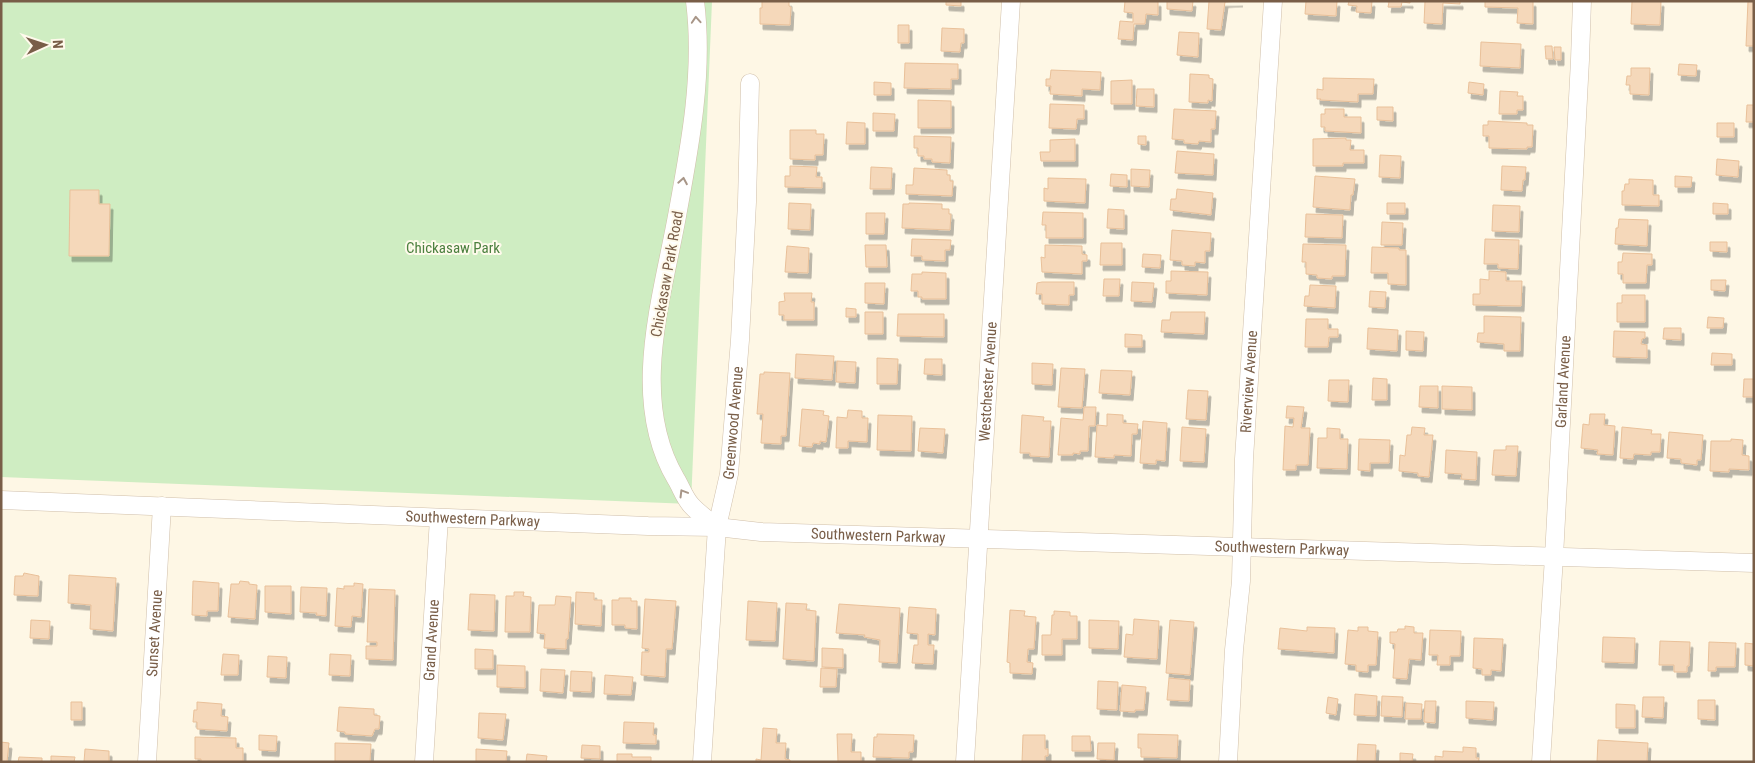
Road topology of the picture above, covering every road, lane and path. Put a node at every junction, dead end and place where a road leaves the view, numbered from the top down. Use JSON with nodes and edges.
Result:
{"nodes":[{"id":1,"x":695,"y":1,"type":"edge"},
{"id":2,"x":1011,"y":1,"type":"edge"},
{"id":3,"x":1273,"y":1,"type":"edge"},
{"id":4,"x":1582,"y":1,"type":"edge"},
{"id":5,"x":750,"y":83,"type":"dead end"},
{"id":6,"x":1,"y":500,"type":"edge"},
{"id":7,"x":162,"y":506,"type":"junction"},
{"id":8,"x":439,"y":518,"type":"junction"},
{"id":9,"x":717,"y":527,"type":"junction"},
{"id":10,"x":978,"y":538,"type":"junction"},
{"id":11,"x":1241,"y":547,"type":"junction"},
{"id":12,"x":1554,"y":557,"type":"junction"},
{"id":13,"x":1754,"y":563,"type":"edge"},
{"id":14,"x":147,"y":762,"type":"edge"},
{"id":15,"x":424,"y":762,"type":"edge"},
{"id":16,"x":702,"y":762,"type":"edge"},
{"id":17,"x":965,"y":762,"type":"edge"},
{"id":18,"x":1228,"y":762,"type":"edge"},
{"id":19,"x":1541,"y":762,"type":"edge"}],
"edges":[{"from":9,"to":1,"type":"street","name":"Chickasaw Park Road","one_way":true},
{"from":2,"to":10,"type":"street","name":"Westchester Avenue"},
{"from":3,"to":11,"type":"street","name":"Riverview Avenue"},
{"from":4,"to":12,"type":"street","name":"Garland Avenue"},
{"from":5,"to":9,"type":"street","name":"Greenwood Avenue"},
{"from":6,"to":7,"type":"street","name":"Southwestern Parkway"},
{"from":7,"to":8,"type":"street","name":"Southwestern Parkway"},
{"from":7,"to":14,"type":"street","name":"Sunset Avenue"},
{"from":8,"to":9,"type":"street","name":"Southwestern Parkway"},
{"from":8,"to":15,"type":"street","name":"Grand Avenue"},
{"from":9,"to":10,"type":"street","name":"Southwestern Parkway"},
{"from":9,"to":16,"type":"street","name":"Greenwood Avenue"},
{"from":10,"to":11,"type":"street","name":"Southwestern Parkway"},
{"from":10,"to":17,"type":"street","name":"Westchester Avenue"},
{"from":11,"to":12,"type":"street","name":"Southwestern Parkway"},
{"from":11,"to":18,"type":"street","name":"Riverview Avenue"},
{"from":12,"to":13,"type":"street","name":"Southwestern Parkway"},
{"from":12,"to":19,"type":"street","name":"Garland Avenue"}]}
